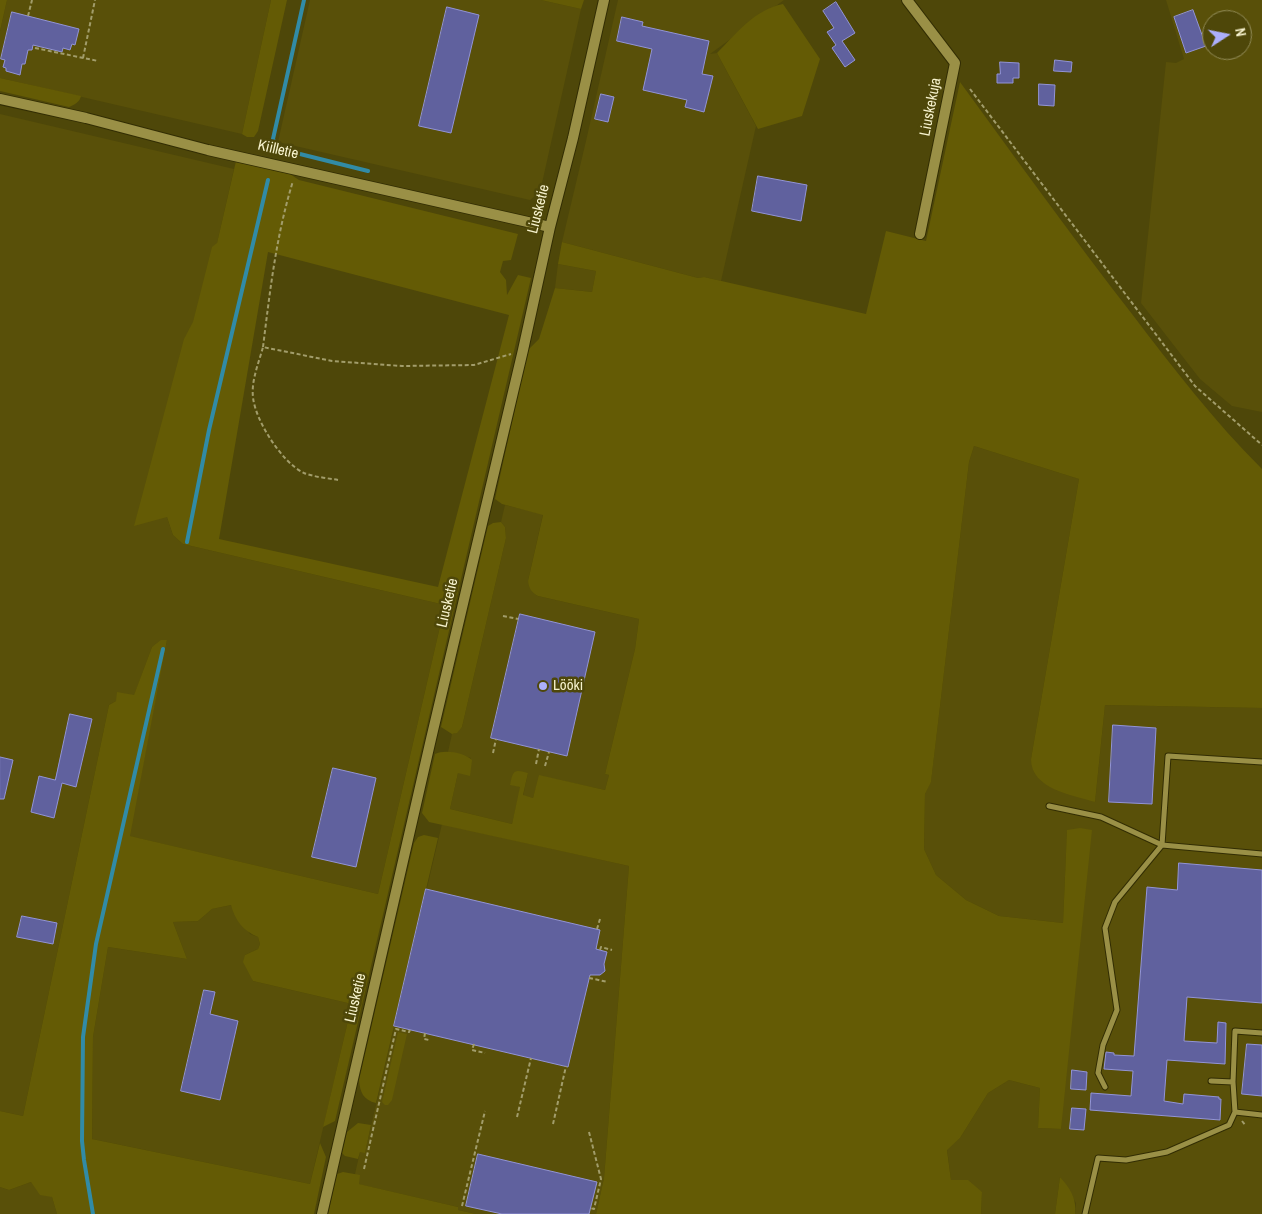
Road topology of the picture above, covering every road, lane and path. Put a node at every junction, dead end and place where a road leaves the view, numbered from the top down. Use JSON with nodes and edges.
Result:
{"nodes":[{"id":1,"x":32,"y":0,"type":"edge"},
{"id":2,"x":95,"y":0,"type":"edge"},
{"id":3,"x":604,"y":0,"type":"edge"},
{"id":4,"x":908,"y":0,"type":"edge"},
{"id":5,"x":28,"y":16,"type":"dead end"},
{"id":6,"x":35,"y":48,"type":"dead end"},
{"id":7,"x":83,"y":58,"type":"junction"},
{"id":8,"x":98,"y":61,"type":"dead end"},
{"id":9,"x":970,"y":89,"type":"dead end"},
{"id":10,"x":0,"y":98,"type":"edge"},
{"id":11,"x":297,"y":170,"type":"junction"},
{"id":12,"x":550,"y":226,"type":"junction"},
{"id":13,"x":920,"y":234,"type":"dead end"},
{"id":14,"x":263,"y":347,"type":"junction"},
{"id":15,"x":523,"y":350,"type":"junction"},
{"id":16,"x":1262,"y":445,"type":"edge"},
{"id":17,"x":338,"y":480,"type":"dead end"},
{"id":18,"x":504,"y":616,"type":"dead end"},
{"id":19,"x":518,"y":619,"type":"dead end"},
{"id":20,"x":496,"y":739,"type":"dead end"},
{"id":21,"x":539,"y":749,"type":"dead end"},
{"id":22,"x":548,"y":752,"type":"dead end"},
{"id":23,"x":493,"y":753,"type":"dead end"},
{"id":24,"x":1262,"y":762,"type":"edge"},
{"id":25,"x":536,"y":764,"type":"dead end"},
{"id":26,"x":545,"y":766,"type":"dead end"},
{"id":27,"x":1049,"y":806,"type":"dead end"},
{"id":28,"x":1162,"y":845,"type":"junction"},
{"id":29,"x":1262,"y":854,"type":"edge"},
{"id":30,"x":600,"y":919,"type":"dead end"},
{"id":31,"x":597,"y":929,"type":"dead end"},
{"id":32,"x":600,"y":950,"type":"dead end"},
{"id":33,"x":612,"y":950,"type":"dead end"},
{"id":34,"x":589,"y":978,"type":"dead end"},
{"id":35,"x":608,"y":982,"type":"dead end"},
{"id":36,"x":410,"y":1030,"type":"dead end"},
{"id":37,"x":425,"y":1033,"type":"dead end"},
{"id":38,"x":1262,"y":1033,"type":"edge"},
{"id":39,"x":429,"y":1040,"type":"dead end"},
{"id":40,"x":474,"y":1044,"type":"dead end"},
{"id":41,"x":485,"y":1053,"type":"dead end"},
{"id":42,"x":530,"y":1058,"type":"dead end"},
{"id":43,"x":566,"y":1066,"type":"dead end"},
{"id":44,"x":1211,"y":1081,"type":"dead end"},
{"id":45,"x":1233,"y":1082,"type":"junction"},
{"id":46,"x":1105,"y":1087,"type":"dead end"},
{"id":47,"x":485,"y":1111,"type":"dead end"},
{"id":48,"x":1235,"y":1112,"type":"junction"},
{"id":49,"x":1262,"y":1115,"type":"edge"},
{"id":50,"x":517,"y":1117,"type":"dead end"},
{"id":51,"x":553,"y":1124,"type":"dead end"},
{"id":52,"x":589,"y":1132,"type":"dead end"},
{"id":53,"x":364,"y":1169,"type":"dead end"},
{"id":54,"x":468,"y":1181,"type":"junction"},
{"id":55,"x":472,"y":1182,"type":"dead end"},
{"id":56,"x":462,"y":1206,"type":"dead end"},
{"id":57,"x":590,"y":1208,"type":"dead end"},
{"id":58,"x":322,"y":1214,"type":"edge"},
{"id":59,"x":1085,"y":1214,"type":"edge"}],
"edges":[{"from":1,"to":5,"type":"path"},
{"from":2,"to":7,"type":"path"},
{"from":3,"to":12,"type":"street","name":"Liusketie"},
{"from":4,"to":13,"type":"street","name":"Liuskekuja"},
{"from":6,"to":7,"type":"path"},
{"from":7,"to":8,"type":"path"},
{"from":9,"to":16,"type":"path"},
{"from":10,"to":11,"type":"street","name":"Kiilletie"},
{"from":11,"to":12,"type":"street","name":"Kiilletie"},
{"from":11,"to":14,"type":"path"},
{"from":12,"to":15,"type":"street","name":"Liusketie"},
{"from":14,"to":15,"type":"path"},
{"from":14,"to":17,"type":"path"},
{"from":15,"to":58,"type":"street","name":"Liusketie"},
{"from":18,"to":19,"type":"path"},
{"from":20,"to":23,"type":"path"},
{"from":21,"to":25,"type":"path"},
{"from":22,"to":26,"type":"path"},
{"from":24,"to":28,"type":"lane"},
{"from":27,"to":28,"type":"lane"},
{"from":28,"to":29,"type":"lane"},
{"from":28,"to":46,"type":"lane"},
{"from":30,"to":31,"type":"path"},
{"from":32,"to":33,"type":"path"},
{"from":34,"to":35,"type":"path"},
{"from":36,"to":53,"type":"path"},
{"from":37,"to":39,"type":"path"},
{"from":38,"to":45,"type":"lane"},
{"from":40,"to":41,"type":"path"},
{"from":42,"to":50,"type":"path"},
{"from":43,"to":51,"type":"path"},
{"from":44,"to":45,"type":"lane"},
{"from":45,"to":48,"type":"lane"},
{"from":47,"to":54,"type":"path"},
{"from":48,"to":49,"type":"lane"},
{"from":48,"to":59,"type":"lane"},
{"from":52,"to":57,"type":"path"},
{"from":54,"to":55,"type":"path"},
{"from":54,"to":56,"type":"path"}]}
